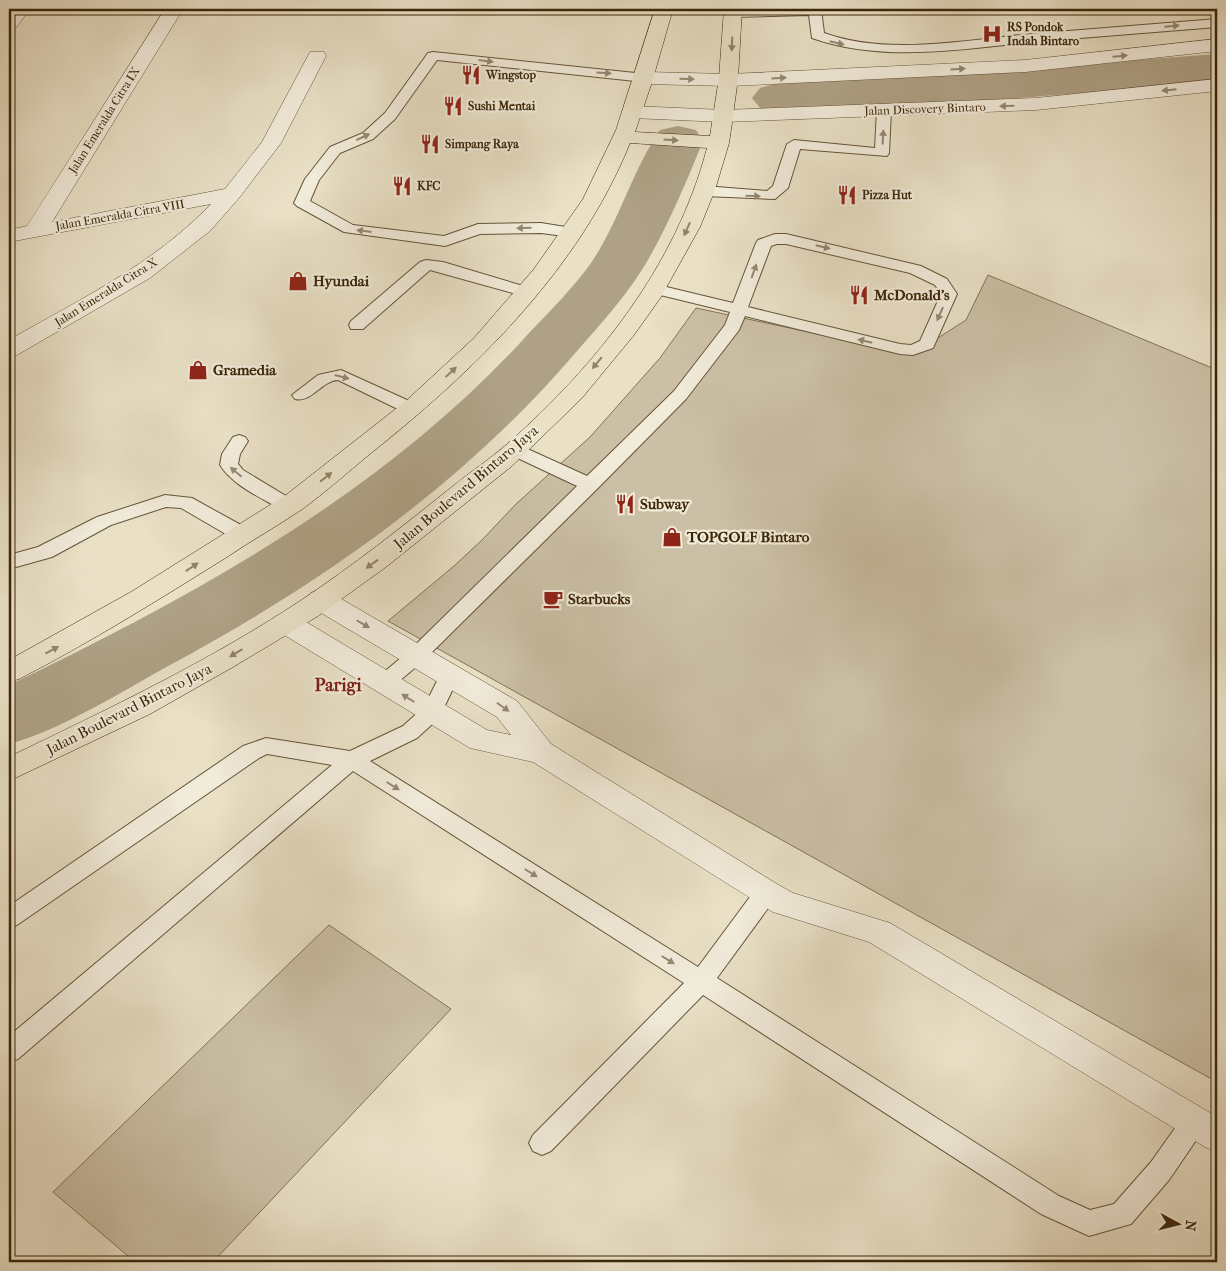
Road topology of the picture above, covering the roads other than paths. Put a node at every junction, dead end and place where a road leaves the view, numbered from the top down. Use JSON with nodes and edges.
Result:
{"nodes":[{"id":1,"x":21,"y":9,"type":"edge"},
{"id":2,"x":174,"y":9,"type":"edge"},
{"id":3,"x":664,"y":9,"type":"edge"},
{"id":4,"x":815,"y":10,"type":"edge"},
{"id":5,"x":733,"y":11,"type":"edge"},
{"id":6,"x":1217,"y":23,"type":"edge"},
{"id":7,"x":9,"y":25,"type":"edge"},
{"id":8,"x":1217,"y":45,"type":"edge"},
{"id":9,"x":915,"y":48,"type":"junction"},
{"id":10,"x":317,"y":56,"type":"dead end"},
{"id":11,"x":926,"y":70,"type":"junction"},
{"id":12,"x":645,"y":78,"type":"junction"},
{"id":13,"x":730,"y":80,"type":"junction"},
{"id":14,"x":1217,"y":85,"type":"edge"},
{"id":15,"x":884,"y":110,"type":"junction"},
{"id":16,"x":632,"y":112,"type":"junction"},
{"id":17,"x":724,"y":116,"type":"junction"},
{"id":18,"x":623,"y":137,"type":"junction"},
{"id":19,"x":719,"y":143,"type":"junction"},
{"id":20,"x":704,"y":192,"type":"junction"},
{"id":21,"x":232,"y":194,"type":"junction"},
{"id":22,"x":34,"y":230,"type":"junction"},
{"id":23,"x":572,"y":232,"type":"junction"},
{"id":24,"x":9,"y":236,"type":"edge"},
{"id":25,"x":654,"y":289,"type":"junction"},
{"id":26,"x":527,"y":292,"type":"junction"},
{"id":27,"x":740,"y":310,"type":"junction"},
{"id":28,"x":357,"y":325,"type":"dead end"},
{"id":29,"x":9,"y":350,"type":"edge"},
{"id":30,"x":301,"y":394,"type":"dead end"},
{"id":31,"x":412,"y":409,"type":"junction"},
{"id":32,"x":239,"y":440,"type":"dead end"},
{"id":33,"x":515,"y":450,"type":"junction"},
{"id":34,"x":591,"y":485,"type":"junction"},
{"id":35,"x":289,"y":506,"type":"junction"},
{"id":36,"x":243,"y":534,"type":"junction"},
{"id":37,"x":9,"y":562,"type":"edge"},
{"id":38,"x":321,"y":600,"type":"junction"},
{"id":39,"x":286,"y":623,"type":"junction"},
{"id":40,"x":416,"y":656,"type":"junction"},
{"id":41,"x":9,"y":672,"type":"edge"},
{"id":42,"x":449,"y":676,"type":"junction"},
{"id":43,"x":384,"y":683,"type":"junction"},
{"id":44,"x":432,"y":712,"type":"junction"},
{"id":45,"x":541,"y":752,"type":"junction"},
{"id":46,"x":352,"y":760,"type":"junction"},
{"id":47,"x":10,"y":770,"type":"edge"},
{"id":48,"x":766,"y":893,"type":"junction"},
{"id":49,"x":9,"y":918,"type":"edge"},
{"id":50,"x":701,"y":981,"type":"junction"},
{"id":51,"x":9,"y":1051,"type":"edge"},
{"id":52,"x":1206,"y":1129,"type":"edge"},
{"id":53,"x":542,"y":1142,"type":"dead end"}],
"edges":[{"from":1,"to":7,"type":"street"},
{"from":2,"to":22,"type":"street","name":"Jalan Emeralda Citra IX"},
{"from":3,"to":12,"type":"main road"},
{"from":4,"to":5,"type":"lane"},
{"from":4,"to":9,"type":"lane","one_way":true},
{"from":5,"to":13,"type":"main road","name":"Jalan Boulevard Bintaro Jaya","one_way":true},
{"from":9,"to":6,"type":"lane","one_way":true},
{"from":11,"to":8,"type":"street","one_way":true},
{"from":9,"to":11,"type":"lane"},
{"from":10,"to":21,"type":"street","name":"Jalan Emeralda Citra X"},
{"from":13,"to":11,"type":"street","one_way":true},
{"from":12,"to":13,"type":"street","one_way":true},
{"from":12,"to":16,"type":"main road"},
{"from":23,"to":12,"type":"lane","one_way":true},
{"from":13,"to":17,"type":"main road","name":"Jalan Boulevard Bintaro Jaya"},
{"from":14,"to":15,"type":"street","name":"Jalan Discovery Bintaro","one_way":true},
{"from":15,"to":17,"type":"street","name":"Jalan Discovery Bintaro"},
{"from":20,"to":15,"type":"lane","one_way":true},
{"from":16,"to":17,"type":"street","name":"Jalan Discovery Bintaro"},
{"from":16,"to":18,"type":"main road"},
{"from":17,"to":19,"type":"main road","name":"Jalan Boulevard Bintaro Jaya"},
{"from":18,"to":19,"type":"main road","one_way":true},
{"from":18,"to":23,"type":"main road"},
{"from":19,"to":20,"type":"main road","name":"Jalan Boulevard Bintaro Jaya"},
{"from":20,"to":25,"type":"main road","name":"Jalan Boulevard Bintaro Jaya","one_way":true},
{"from":21,"to":22,"type":"street","name":"Jalan Emeralda Citra VIII"},
{"from":21,"to":29,"type":"street","name":"Jalan Emeralda Citra X"},
{"from":22,"to":24,"type":"street","name":"Jalan Emeralda Citra VIII"},
{"from":23,"to":26,"type":"main road"},
{"from":25,"to":27,"type":"lane"},
{"from":25,"to":33,"type":"main road","name":"Jalan Boulevard Bintaro Jaya","one_way":true},
{"from":26,"to":28,"type":"lane"},
{"from":31,"to":26,"type":"main road","one_way":true},
{"from":27,"to":27,"type":"lane","one_way":true},
{"from":27,"to":34,"type":"lane"},
{"from":30,"to":31,"type":"lane","one_way":true},
{"from":35,"to":31,"type":"main road","one_way":true},
{"from":35,"to":32,"type":"lane","one_way":true},
{"from":33,"to":34,"type":"lane"},
{"from":33,"to":38,"type":"main road","name":"Jalan Boulevard Bintaro Jaya","one_way":true},
{"from":34,"to":40,"type":"lane"},
{"from":35,"to":36,"type":"main road"},
{"from":36,"to":37,"type":"lane"},
{"from":41,"to":36,"type":"main road","one_way":true},
{"from":38,"to":39,"type":"main road","name":"Jalan Boulevard Bintaro Jaya"},
{"from":38,"to":40,"type":"street","one_way":true},
{"from":39,"to":43,"type":"street"},
{"from":39,"to":47,"type":"main road","name":"Jalan Boulevard Bintaro Jaya","one_way":true},
{"from":40,"to":42,"type":"street"},
{"from":40,"to":43,"type":"lane"},
{"from":42,"to":44,"type":"lane"},
{"from":42,"to":45,"type":"street","one_way":true},
{"from":44,"to":43,"type":"street","one_way":true},
{"from":44,"to":45,"type":"street"},
{"from":44,"to":46,"type":"lane"},
{"from":45,"to":48,"type":"street"},
{"from":46,"to":49,"type":"lane"},
{"from":46,"to":50,"type":"lane","one_way":true},
{"from":46,"to":51,"type":"lane"},
{"from":48,"to":50,"type":"lane"},
{"from":48,"to":52,"type":"street"},
{"from":50,"to":52,"type":"lane"},
{"from":50,"to":53,"type":"lane"}]}
